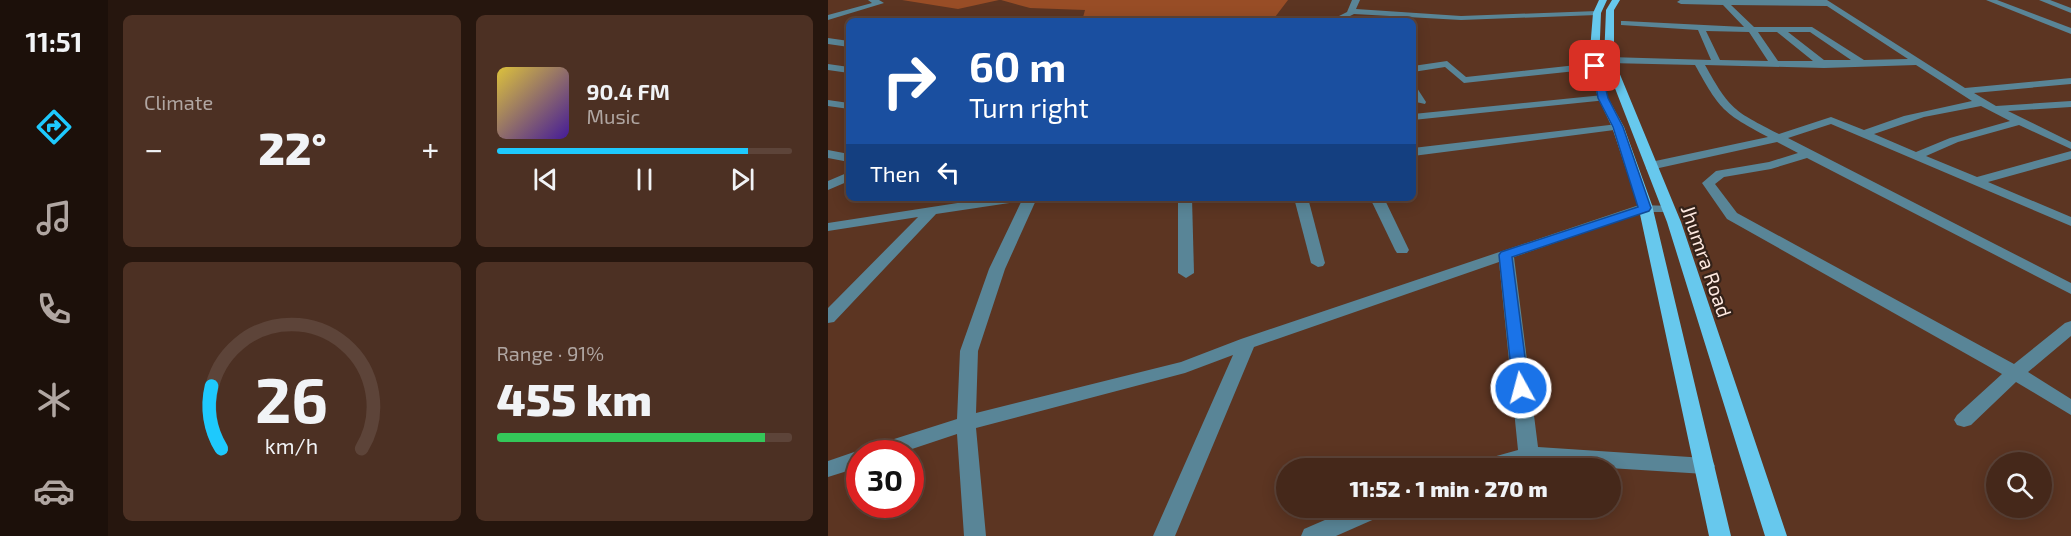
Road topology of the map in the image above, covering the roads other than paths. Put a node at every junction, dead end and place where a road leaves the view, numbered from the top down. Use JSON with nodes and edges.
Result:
{"nodes":[{"id":1,"x":872,"y":0,"type":"edge"},
{"id":2,"x":1356,"y":0,"type":"edge"},
{"id":3,"x":1616,"y":0,"type":"edge"},
{"id":4,"x":1990,"y":0,"type":"edge"},
{"id":5,"x":1998,"y":0,"type":"edge"},
{"id":6,"x":2043,"y":0,"type":"edge"},
{"id":7,"x":1681,"y":2,"type":"dead end"},
{"id":8,"x":1724,"y":2,"type":"junction"},
{"id":9,"x":1825,"y":2,"type":"edge"},
{"id":10,"x":1600,"y":6,"type":"edge"},
{"id":11,"x":1351,"y":11,"type":"junction"},
{"id":12,"x":2071,"y":11,"type":"edge"},
{"id":13,"x":1376,"y":16,"type":"edge"},
{"id":14,"x":828,"y":18,"type":"edge"},
{"id":15,"x":1338,"y":18,"type":"edge"},
{"id":16,"x":1624,"y":23,"type":"dead end"},
{"id":17,"x":1701,"y":28,"type":"junction"},
{"id":18,"x":1752,"y":30,"type":"junction"},
{"id":19,"x":1780,"y":30,"type":"junction"},
{"id":20,"x":2071,"y":31,"type":"edge"},
{"id":21,"x":828,"y":40,"type":"edge"},
{"id":22,"x":846,"y":43,"type":"edge"},
{"id":23,"x":1921,"y":62,"type":"junction"},
{"id":24,"x":1602,"y":63,"type":"junction"},
{"id":25,"x":1699,"y":63,"type":"junction"},
{"id":26,"x":1717,"y":63,"type":"junction"},
{"id":27,"x":1862,"y":63,"type":"junction"},
{"id":28,"x":1776,"y":64,"type":"junction"},
{"id":29,"x":1824,"y":65,"type":"junction"},
{"id":30,"x":828,"y":67,"type":"edge"},
{"id":31,"x":1418,"y":69,"type":"edge"},
{"id":32,"x":846,"y":70,"type":"edge"},
{"id":33,"x":2071,"y":81,"type":"edge"},
{"id":34,"x":1965,"y":91,"type":"junction"},
{"id":35,"x":1416,"y":94,"type":"edge"},
{"id":36,"x":1603,"y":98,"type":"junction"},
{"id":37,"x":1421,"y":102,"type":"dead end"},
{"id":38,"x":828,"y":103,"type":"edge"},
{"id":39,"x":1982,"y":103,"type":"junction"},
{"id":40,"x":2071,"y":104,"type":"edge"},
{"id":41,"x":846,"y":106,"type":"edge"},
{"id":42,"x":1992,"y":109,"type":"junction"},
{"id":43,"x":1416,"y":117,"type":"edge"},
{"id":44,"x":2018,"y":122,"type":"junction"},
{"id":45,"x":1618,"y":127,"type":"junction"},
{"id":46,"x":1865,"y":134,"type":"junction"},
{"id":47,"x":1775,"y":139,"type":"junction"},
{"id":48,"x":2071,"y":146,"type":"edge"},
{"id":49,"x":1416,"y":152,"type":"edge"},
{"id":50,"x":828,"y":154,"type":"edge"},
{"id":51,"x":1807,"y":154,"type":"junction"},
{"id":52,"x":2071,"y":155,"type":"edge"},
{"id":53,"x":1917,"y":156,"type":"junction"},
{"id":54,"x":846,"y":157,"type":"edge"},
{"id":55,"x":1650,"y":166,"type":"junction"},
{"id":56,"x":846,"y":177,"type":"edge"},
{"id":57,"x":1974,"y":182,"type":"junction"},
{"id":58,"x":828,"y":186,"type":"edge"},
{"id":59,"x":995,"y":201,"type":"edge"},
{"id":60,"x":1028,"y":201,"type":"edge"},
{"id":61,"x":1185,"y":201,"type":"edge"},
{"id":62,"x":1302,"y":201,"type":"edge"},
{"id":63,"x":1378,"y":201,"type":"edge"},
{"id":64,"x":1644,"y":208,"type":"junction"},
{"id":65,"x":1668,"y":208,"type":"junction"},
{"id":66,"x":933,"y":210,"type":"junction"},
{"id":67,"x":2071,"y":222,"type":"edge"},
{"id":68,"x":828,"y":227,"type":"edge"},
{"id":69,"x":1402,"y":250,"type":"dead end"},
{"id":70,"x":1506,"y":255,"type":"junction"},
{"id":71,"x":1318,"y":263,"type":"dead end"},
{"id":72,"x":1186,"y":273,"type":"dead end"},
{"id":73,"x":2071,"y":289,"type":"edge"},
{"id":74,"x":828,"y":318,"type":"edge"},
{"id":75,"x":2071,"y":327,"type":"edge"},
{"id":76,"x":1247,"y":343,"type":"junction"},
{"id":77,"x":2015,"y":373,"type":"junction"},
{"id":78,"x":2071,"y":408,"type":"edge"},
{"id":79,"x":1964,"y":420,"type":"dead end"},
{"id":80,"x":966,"y":423,"type":"junction"},
{"id":81,"x":915,"y":440,"type":"edge"},
{"id":82,"x":1529,"y":455,"type":"junction"},
{"id":83,"x":1518,"y":458,"type":"edge"},
{"id":84,"x":846,"y":463,"type":"edge"},
{"id":85,"x":1705,"y":466,"type":"junction"},
{"id":86,"x":828,"y":469,"type":"edge"},
{"id":87,"x":1353,"y":518,"type":"edge"},
{"id":88,"x":975,"y":536,"type":"edge"},
{"id":89,"x":1164,"y":536,"type":"edge"},
{"id":90,"x":1312,"y":536,"type":"edge"},
{"id":91,"x":1720,"y":536,"type":"edge"},
{"id":92,"x":1776,"y":536,"type":"edge"}],
"edges":[{"from":1,"to":14,"type":"street"},
{"from":2,"to":11,"type":"street"},
{"from":3,"to":24,"type":"main road","name":"Jhumra Road"},
{"from":4,"to":5,"type":"street"},
{"from":4,"to":20,"type":"street"},
{"from":6,"to":12,"type":"street"},
{"from":7,"to":8,"type":"street"},
{"from":8,"to":9,"type":"street"},
{"from":8,"to":18,"type":"street"},
{"from":9,"to":23,"type":"street"},
{"from":10,"to":13,"type":"street"},
{"from":10,"to":24,"type":"main road","name":"Jhumra Road"},
{"from":11,"to":13,"type":"street"},
{"from":11,"to":15,"type":"street"},
{"from":16,"to":17,"type":"street"},
{"from":17,"to":18,"type":"street"},
{"from":17,"to":26,"type":"street"},
{"from":18,"to":19,"type":"street"},
{"from":18,"to":28,"type":"street"},
{"from":19,"to":27,"type":"street"},
{"from":19,"to":29,"type":"street"},
{"from":21,"to":22,"type":"street"},
{"from":23,"to":27,"type":"street"},
{"from":23,"to":34,"type":"street"},
{"from":24,"to":25,"type":"street"},
{"from":24,"to":31,"type":"street"},
{"from":24,"to":36,"type":"main road","name":"Jhumra Road"},
{"from":24,"to":55,"type":"main road","name":"Jhumra Road"},
{"from":25,"to":26,"type":"street"},
{"from":25,"to":47,"type":"street"},
{"from":26,"to":28,"type":"street"},
{"from":27,"to":29,"type":"street"},
{"from":28,"to":29,"type":"street"},
{"from":30,"to":32,"type":"street"},
{"from":33,"to":34,"type":"street"},
{"from":34,"to":39,"type":"street"},
{"from":35,"to":37,"type":"street"},
{"from":36,"to":43,"type":"street"},
{"from":36,"to":45,"type":"main road","name":"Jhumra Road"},
{"from":38,"to":41,"type":"street"},
{"from":39,"to":42,"type":"street"},
{"from":39,"to":46,"type":"street"},
{"from":40,"to":42,"type":"street"},
{"from":42,"to":44,"type":"street"},
{"from":44,"to":48,"type":"street"},
{"from":44,"to":53,"type":"street"},
{"from":45,"to":49,"type":"street"},
{"from":45,"to":64,"type":"main road","name":"Jhumra Road"},
{"from":46,"to":47,"type":"street"},
{"from":46,"to":53,"type":"street"},
{"from":47,"to":51,"type":"street"},
{"from":47,"to":55,"type":"street"},
{"from":50,"to":54,"type":"street"},
{"from":51,"to":73,"type":"street"},
{"from":51,"to":77,"type":"street"},
{"from":52,"to":57,"type":"street"},
{"from":53,"to":57,"type":"street"},
{"from":55,"to":65,"type":"main road","name":"Jhumra Road"},
{"from":56,"to":58,"type":"street"},
{"from":57,"to":67,"type":"street"},
{"from":59,"to":66,"type":"street"},
{"from":60,"to":80,"type":"street"},
{"from":61,"to":72,"type":"street"},
{"from":62,"to":71,"type":"street"},
{"from":63,"to":69,"type":"street"},
{"from":64,"to":65,"type":"street"},
{"from":64,"to":70,"type":"street"},
{"from":64,"to":85,"type":"main road","name":"Jhumra Road"},
{"from":65,"to":92,"type":"main road","name":"Jhumra Road"},
{"from":66,"to":68,"type":"street"},
{"from":66,"to":74,"type":"street"},
{"from":70,"to":76,"type":"street"},
{"from":70,"to":82,"type":"street"},
{"from":75,"to":77,"type":"street"},
{"from":76,"to":80,"type":"street"},
{"from":76,"to":89,"type":"street"},
{"from":77,"to":78,"type":"street"},
{"from":77,"to":79,"type":"street"},
{"from":80,"to":81,"type":"street"},
{"from":80,"to":88,"type":"street"},
{"from":82,"to":83,"type":"street"},
{"from":82,"to":85,"type":"street"},
{"from":84,"to":86,"type":"street"},
{"from":85,"to":91,"type":"main road","name":"Jhumra Road"},
{"from":87,"to":90,"type":"street"}]}
